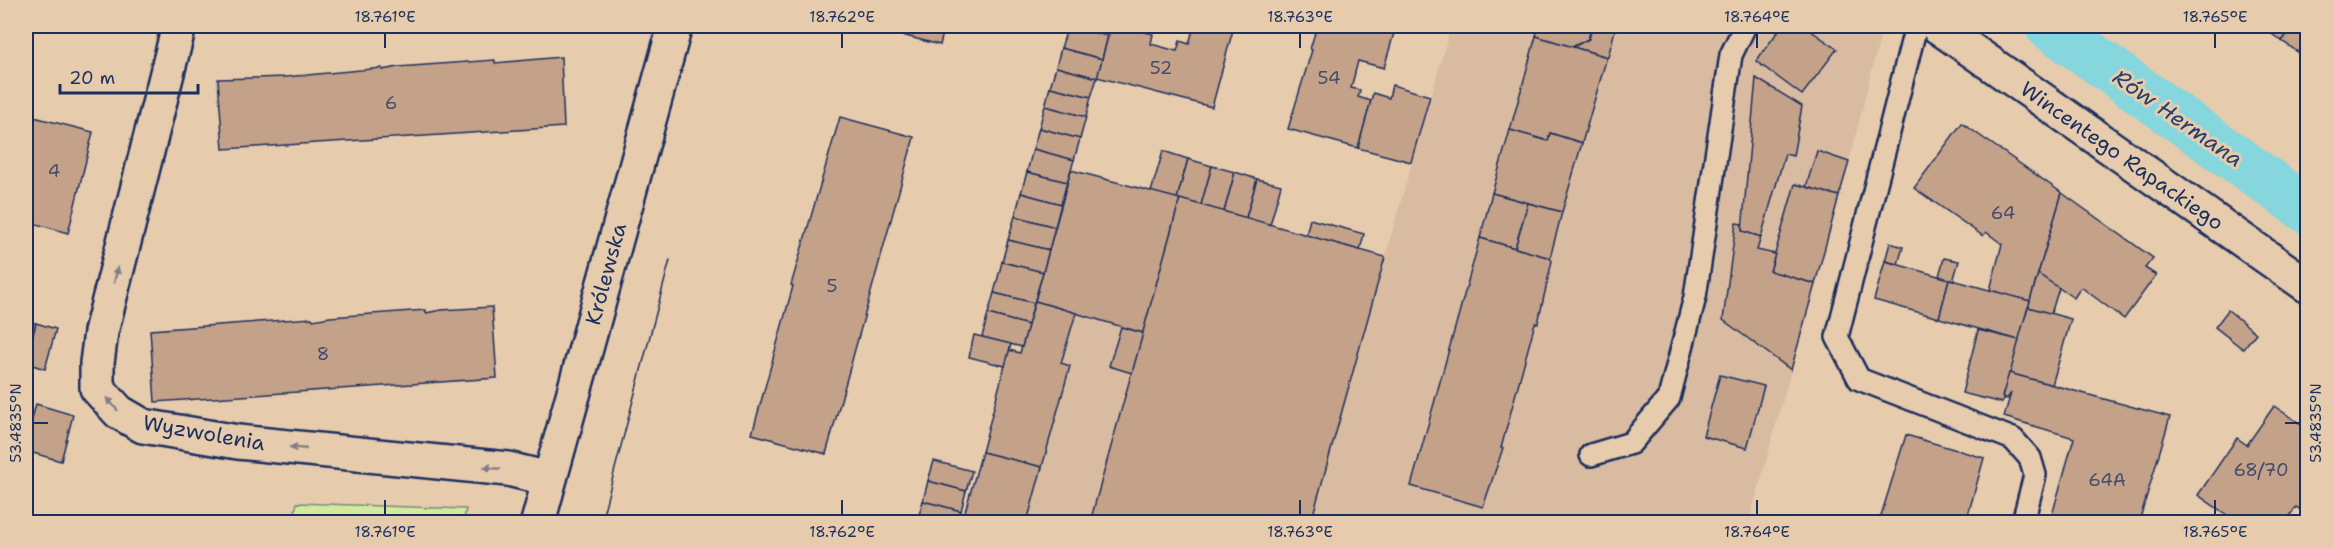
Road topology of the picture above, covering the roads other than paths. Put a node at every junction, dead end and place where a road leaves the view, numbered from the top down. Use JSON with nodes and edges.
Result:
{"nodes":[{"id":1,"x":179,"y":26,"type":"edge"},
{"id":2,"x":675,"y":26,"type":"edge"},
{"id":3,"x":1745,"y":26,"type":"edge"},
{"id":4,"x":1916,"y":26,"type":"edge"},
{"id":5,"x":1937,"y":26,"type":"edge"},
{"id":6,"x":2307,"y":286,"type":"edge"},
{"id":7,"x":1591,"y":455,"type":"dead end"},
{"id":8,"x":549,"y":479,"type":"junction"},
{"id":9,"x":538,"y":522,"type":"edge"},
{"id":10,"x":2023,"y":522,"type":"edge"}],
"edges":[{"from":8,"to":1,"type":"street","name":"Wyzwolenia","one_way":true},
{"from":2,"to":8,"type":"street","name":"Królewska"},
{"from":3,"to":7,"type":"lane"},
{"from":4,"to":10,"type":"lane"},
{"from":5,"to":6,"type":"street","name":"Wincentego Rapackiego"},
{"from":8,"to":9,"type":"street","name":"Królewska"}]}
